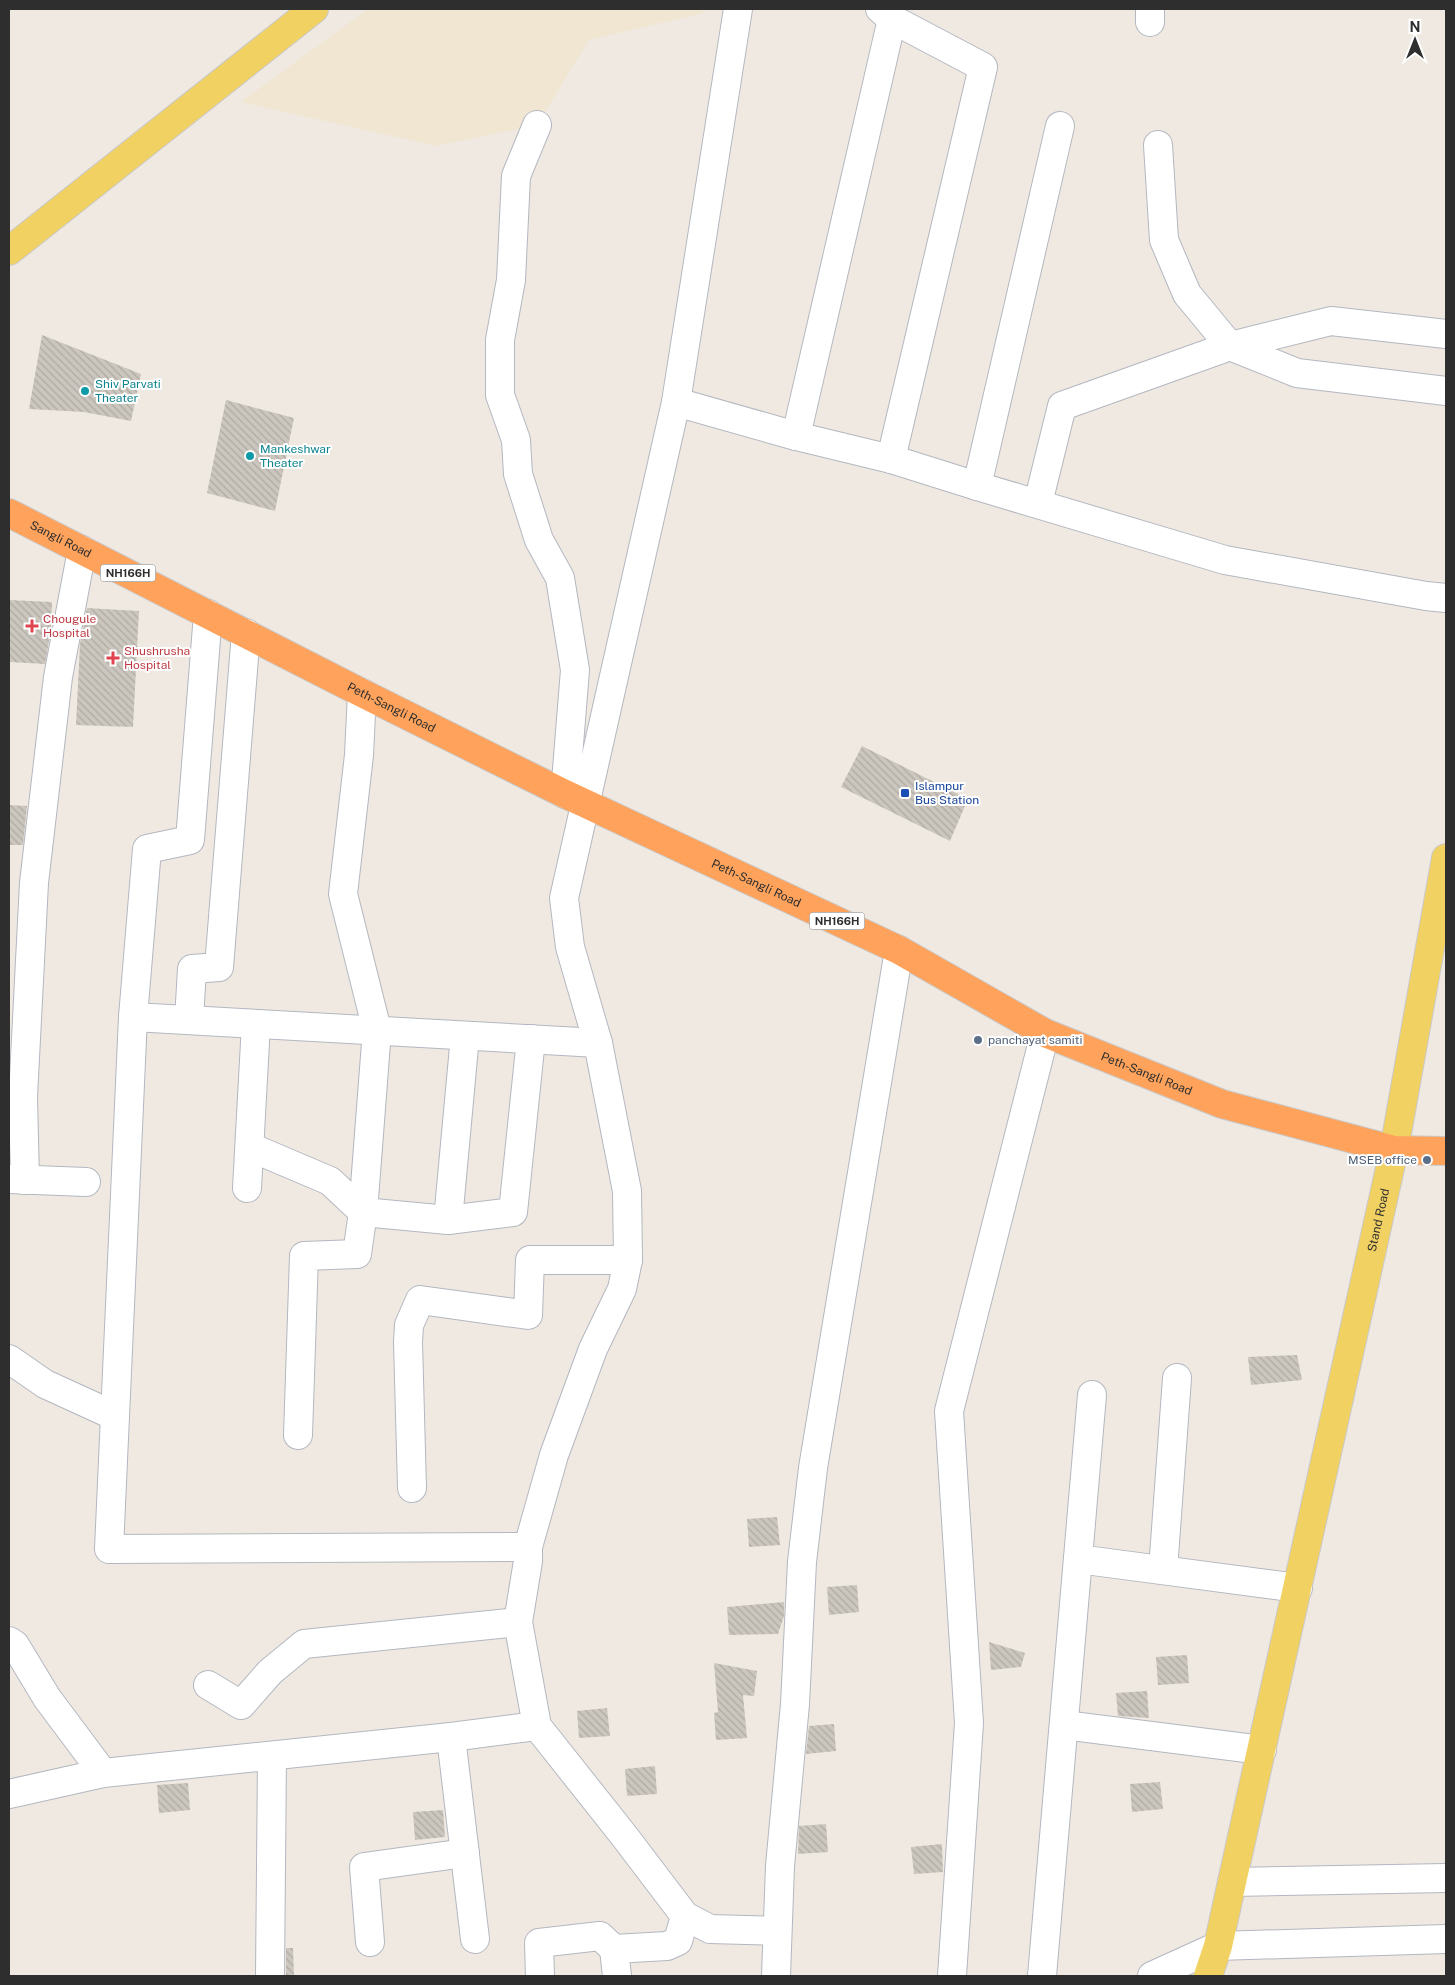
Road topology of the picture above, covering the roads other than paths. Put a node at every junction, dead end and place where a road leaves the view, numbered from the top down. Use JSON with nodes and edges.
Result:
{"nodes":[{"id":1,"x":314,"y":9,"type":"edge"},
{"id":2,"x":738,"y":9,"type":"edge"},
{"id":3,"x":886,"y":14,"type":"edge"},
{"id":4,"x":537,"y":125,"type":"dead end"},
{"id":5,"x":1060,"y":126,"type":"dead end"},
{"id":6,"x":1158,"y":145,"type":"dead end"},
{"id":7,"x":9,"y":251,"type":"edge"},
{"id":8,"x":1446,"y":334,"type":"edge"},
{"id":9,"x":1230,"y":346,"type":"junction"},
{"id":10,"x":1446,"y":391,"type":"edge"},
{"id":11,"x":676,"y":402,"type":"junction"},
{"id":12,"x":796,"y":436,"type":"junction"},
{"id":13,"x":891,"y":459,"type":"junction"},
{"id":14,"x":977,"y":486,"type":"junction"},
{"id":15,"x":1038,"y":504,"type":"junction"},
{"id":16,"x":9,"y":513,"type":"edge"},
{"id":17,"x":82,"y":550,"type":"junction"},
{"id":18,"x":1446,"y":598,"type":"edge"},
{"id":19,"x":208,"y":614,"type":"junction"},
{"id":20,"x":246,"y":633,"type":"junction"},
{"id":21,"x":362,"y":694,"type":"junction"},
{"id":22,"x":575,"y":799,"type":"junction"},
{"id":23,"x":1446,"y":858,"type":"edge"},
{"id":24,"x":899,"y":950,"type":"junction"},
{"id":25,"x":133,"y":1017,"type":"junction"},
{"id":26,"x":189,"y":1020,"type":"junction"},
{"id":27,"x":256,"y":1024,"type":"junction"},
{"id":28,"x":377,"y":1030,"type":"junction"},
{"id":29,"x":1045,"y":1033,"type":"junction"},
{"id":30,"x":465,"y":1036,"type":"junction"},
{"id":31,"x":531,"y":1039,"type":"junction"},
{"id":32,"x":598,"y":1043,"type":"junction"},
{"id":33,"x":250,"y":1147,"type":"junction"},
{"id":34,"x":1394,"y":1150,"type":"junction"},
{"id":35,"x":1446,"y":1150,"type":"edge"},
{"id":36,"x":17,"y":1179,"type":"edge"},
{"id":37,"x":86,"y":1182,"type":"dead end"},
{"id":38,"x":247,"y":1188,"type":"dead end"},
{"id":39,"x":363,"y":1212,"type":"junction"},
{"id":40,"x":448,"y":1220,"type":"junction"},
{"id":41,"x":628,"y":1260,"type":"junction"},
{"id":42,"x":9,"y":1359,"type":"edge"},
{"id":43,"x":1176,"y":1378,"type":"dead end"},
{"id":44,"x":1092,"y":1395,"type":"dead end"},
{"id":45,"x":115,"y":1416,"type":"junction"},
{"id":46,"x":298,"y":1434,"type":"dead end"},
{"id":47,"x":412,"y":1488,"type":"dead end"},
{"id":48,"x":528,"y":1547,"type":"junction"},
{"id":49,"x":1078,"y":1559,"type":"junction"},
{"id":50,"x":1163,"y":1570,"type":"junction"},
{"id":51,"x":1298,"y":1588,"type":"junction"},
{"id":52,"x":518,"y":1622,"type":"junction"},
{"id":53,"x":9,"y":1641,"type":"edge"},
{"id":54,"x":208,"y":1685,"type":"dead end"},
{"id":55,"x":1064,"y":1725,"type":"junction"},
{"id":56,"x":537,"y":1726,"type":"junction"},
{"id":57,"x":451,"y":1737,"type":"junction"},
{"id":58,"x":1262,"y":1750,"type":"junction"},
{"id":59,"x":272,"y":1756,"type":"junction"},
{"id":60,"x":103,"y":1773,"type":"junction"},
{"id":61,"x":9,"y":1794,"type":"edge"},
{"id":62,"x":465,"y":1853,"type":"junction"},
{"id":63,"x":1446,"y":1878,"type":"edge"},
{"id":64,"x":1232,"y":1882,"type":"junction"},
{"id":65,"x":684,"y":1916,"type":"junction"},
{"id":66,"x":778,"y":1931,"type":"junction"},
{"id":67,"x":475,"y":1939,"type":"dead end"},
{"id":68,"x":1446,"y":1939,"type":"edge"},
{"id":69,"x":370,"y":1942,"type":"dead end"},
{"id":70,"x":1218,"y":1946,"type":"junction"},
{"id":71,"x":614,"y":1949,"type":"junction"},
{"id":72,"x":270,"y":1976,"type":"edge"},
{"id":73,"x":540,"y":1976,"type":"edge"},
{"id":74,"x":617,"y":1976,"type":"edge"},
{"id":75,"x":776,"y":1976,"type":"edge"},
{"id":76,"x":952,"y":1976,"type":"edge"},
{"id":77,"x":1042,"y":1976,"type":"edge"},
{"id":78,"x":1152,"y":1976,"type":"edge"},
{"id":79,"x":1208,"y":1976,"type":"edge"}],
"edges":[{"from":1,"to":7,"type":"main road"},
{"from":2,"to":11,"type":"street"},
{"from":3,"to":12,"type":"street"},
{"from":3,"to":13,"type":"street"},
{"from":4,"to":22,"type":"street"},
{"from":5,"to":14,"type":"street"},
{"from":6,"to":9,"type":"street"},
{"from":8,"to":9,"type":"street"},
{"from":9,"to":10,"type":"street"},
{"from":9,"to":15,"type":"street"},
{"from":11,"to":12,"type":"street"},
{"from":11,"to":22,"type":"street"},
{"from":12,"to":13,"type":"street"},
{"from":13,"to":14,"type":"street"},
{"from":14,"to":15,"type":"street"},
{"from":15,"to":18,"type":"street"},
{"from":16,"to":17,"type":"highway","name":"Sangli Road","number":"NH166H"},
{"from":17,"to":19,"type":"highway","name":"Sangli Road","number":"NH166H"},
{"from":17,"to":36,"type":"street"},
{"from":19,"to":20,"type":"highway","name":"Sangli Road","number":"NH166H"},
{"from":19,"to":25,"type":"street"},
{"from":20,"to":21,"type":"highway","name":"Peth-Sangli Road","number":"NH166H"},
{"from":20,"to":26,"type":"street"},
{"from":21,"to":22,"type":"highway","name":"Peth-Sangli Road","number":"NH166H"},
{"from":21,"to":28,"type":"street"},
{"from":22,"to":24,"type":"highway","name":"Peth-Sangli Road","number":"NH166H"},
{"from":22,"to":32,"type":"street"},
{"from":23,"to":34,"type":"main road","name":"Stand Road"},
{"from":24,"to":29,"type":"highway","name":"Peth-Sangli Road","number":"NH166H"},
{"from":24,"to":66,"type":"street"},
{"from":25,"to":26,"type":"street"},
{"from":25,"to":45,"type":"street"},
{"from":26,"to":27,"type":"street"},
{"from":27,"to":28,"type":"street"},
{"from":27,"to":33,"type":"street"},
{"from":28,"to":30,"type":"street"},
{"from":28,"to":39,"type":"street"},
{"from":29,"to":34,"type":"highway","name":"Peth-Sangli Road","number":"NH166H"},
{"from":29,"to":76,"type":"street"},
{"from":30,"to":31,"type":"street"},
{"from":30,"to":40,"type":"street"},
{"from":31,"to":32,"type":"street"},
{"from":31,"to":40,"type":"street"},
{"from":32,"to":41,"type":"street"},
{"from":33,"to":38,"type":"street"},
{"from":33,"to":39,"type":"street"},
{"from":34,"to":35,"type":"highway","name":"Peth-Sangli Road","number":"NH166H"},
{"from":34,"to":51,"type":"main road","name":"Stand Road"},
{"from":36,"to":37,"type":"street"},
{"from":39,"to":40,"type":"street"},
{"from":39,"to":46,"type":"street"},
{"from":41,"to":47,"type":"street"},
{"from":41,"to":48,"type":"street"},
{"from":42,"to":45,"type":"street"},
{"from":43,"to":50,"type":"street"},
{"from":44,"to":49,"type":"street"},
{"from":45,"to":48,"type":"street"},
{"from":48,"to":52,"type":"street"},
{"from":49,"to":50,"type":"street"},
{"from":49,"to":55,"type":"street"},
{"from":50,"to":51,"type":"street"},
{"from":51,"to":58,"type":"main road","name":"Stand Road"},
{"from":52,"to":54,"type":"street"},
{"from":52,"to":56,"type":"street"},
{"from":53,"to":60,"type":"street"},
{"from":55,"to":58,"type":"street"},
{"from":55,"to":77,"type":"street"},
{"from":56,"to":57,"type":"street"},
{"from":56,"to":65,"type":"street"},
{"from":57,"to":59,"type":"street"},
{"from":57,"to":62,"type":"street"},
{"from":58,"to":64,"type":"main road","name":"Stand Road"},
{"from":59,"to":60,"type":"street"},
{"from":59,"to":72,"type":"street"},
{"from":60,"to":61,"type":"street"},
{"from":62,"to":67,"type":"street"},
{"from":62,"to":69,"type":"street"},
{"from":63,"to":64,"type":"street"},
{"from":64,"to":70,"type":"main road","name":"Stand Road"},
{"from":65,"to":66,"type":"street"},
{"from":65,"to":71,"type":"street"},
{"from":66,"to":75,"type":"street"},
{"from":68,"to":70,"type":"street"},
{"from":70,"to":78,"type":"street"},
{"from":70,"to":79,"type":"main road","name":"Stand Road"},
{"from":71,"to":73,"type":"street"},
{"from":71,"to":74,"type":"street"}]}
